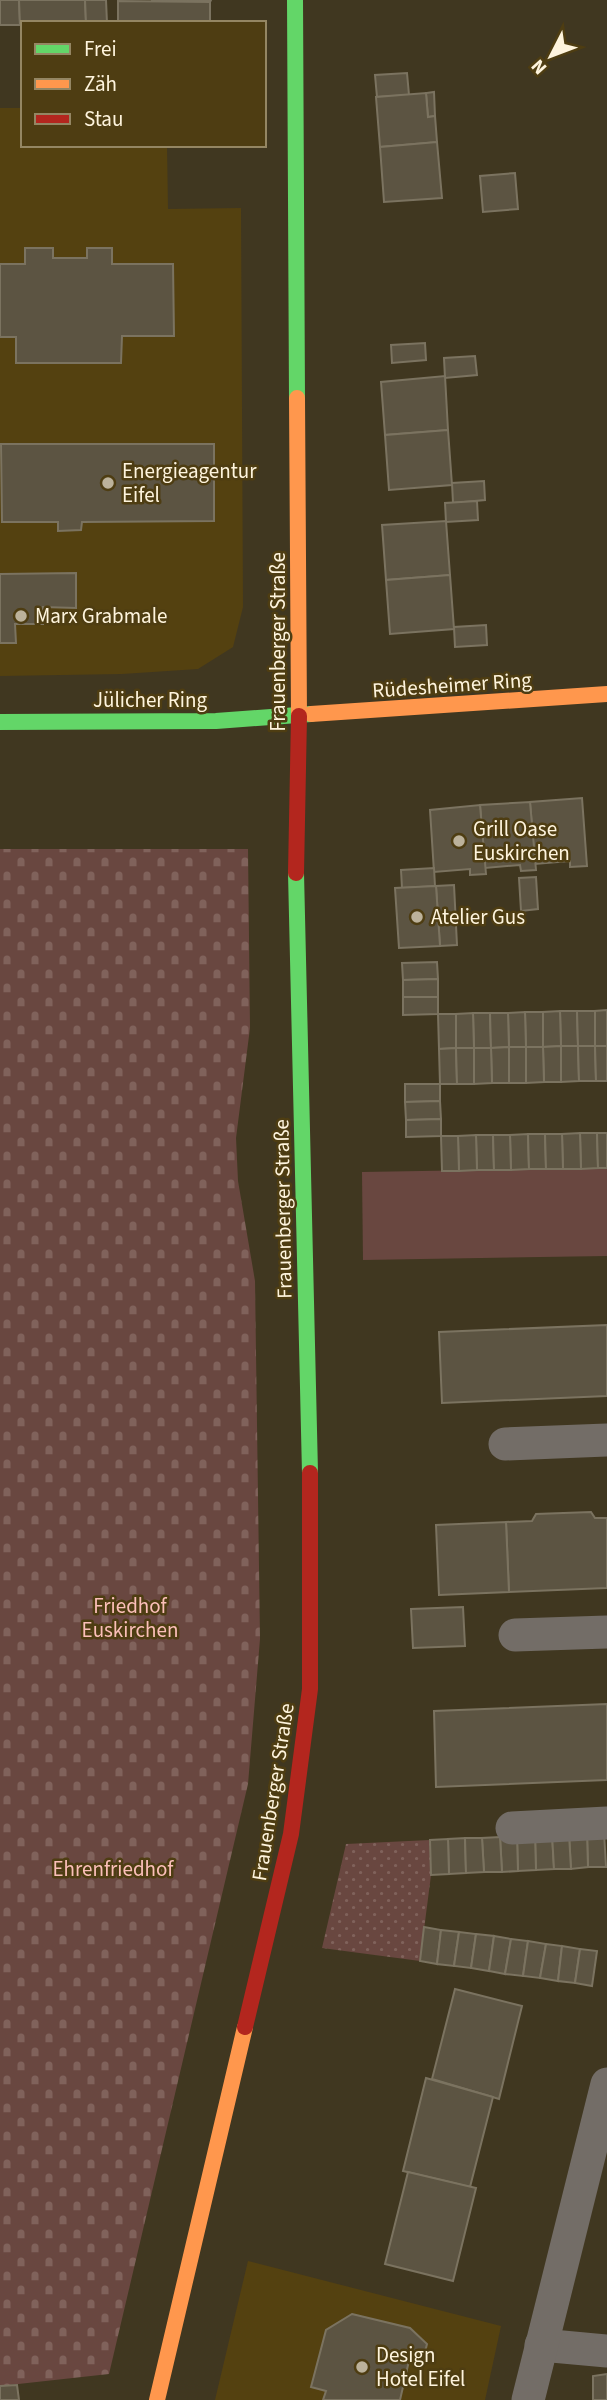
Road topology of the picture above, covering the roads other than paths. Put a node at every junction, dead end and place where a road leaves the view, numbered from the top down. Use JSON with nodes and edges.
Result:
{"nodes":[{"id":1,"x":295,"y":0,"type":"edge"},
{"id":2,"x":607,"y":694,"type":"edge"},
{"id":3,"x":299,"y":716,"type":"junction"},
{"id":4,"x":0,"y":722,"type":"edge"},
{"id":5,"x":607,"y":1440,"type":"edge"},
{"id":6,"x":505,"y":1444,"type":"dead end"},
{"id":7,"x":607,"y":1632,"type":"edge"},
{"id":8,"x":515,"y":1635,"type":"dead end"},
{"id":9,"x":607,"y":1823,"type":"edge"},
{"id":10,"x":512,"y":1828,"type":"dead end"},
{"id":11,"x":607,"y":2084,"type":"edge"},
{"id":12,"x":541,"y":2345,"type":"junction"},
{"id":13,"x":607,"y":2351,"type":"edge"},
{"id":14,"x":157,"y":2400,"type":"edge"},
{"id":15,"x":528,"y":2400,"type":"edge"}],
"edges":[{"from":1,"to":3,"type":"main road","name":"Frauenberger Straße"},
{"from":2,"to":3,"type":"main road","name":"Rüdesheimer Ring"},
{"from":3,"to":4,"type":"main road","name":"Jülicher Ring"},
{"from":3,"to":14,"type":"main road","name":"Frauenberger Straße"},
{"from":5,"to":6,"type":"street"},
{"from":7,"to":8,"type":"street"},
{"from":9,"to":10,"type":"street"},
{"from":11,"to":12,"type":"street"},
{"from":12,"to":13,"type":"street"},
{"from":12,"to":15,"type":"street"}]}
